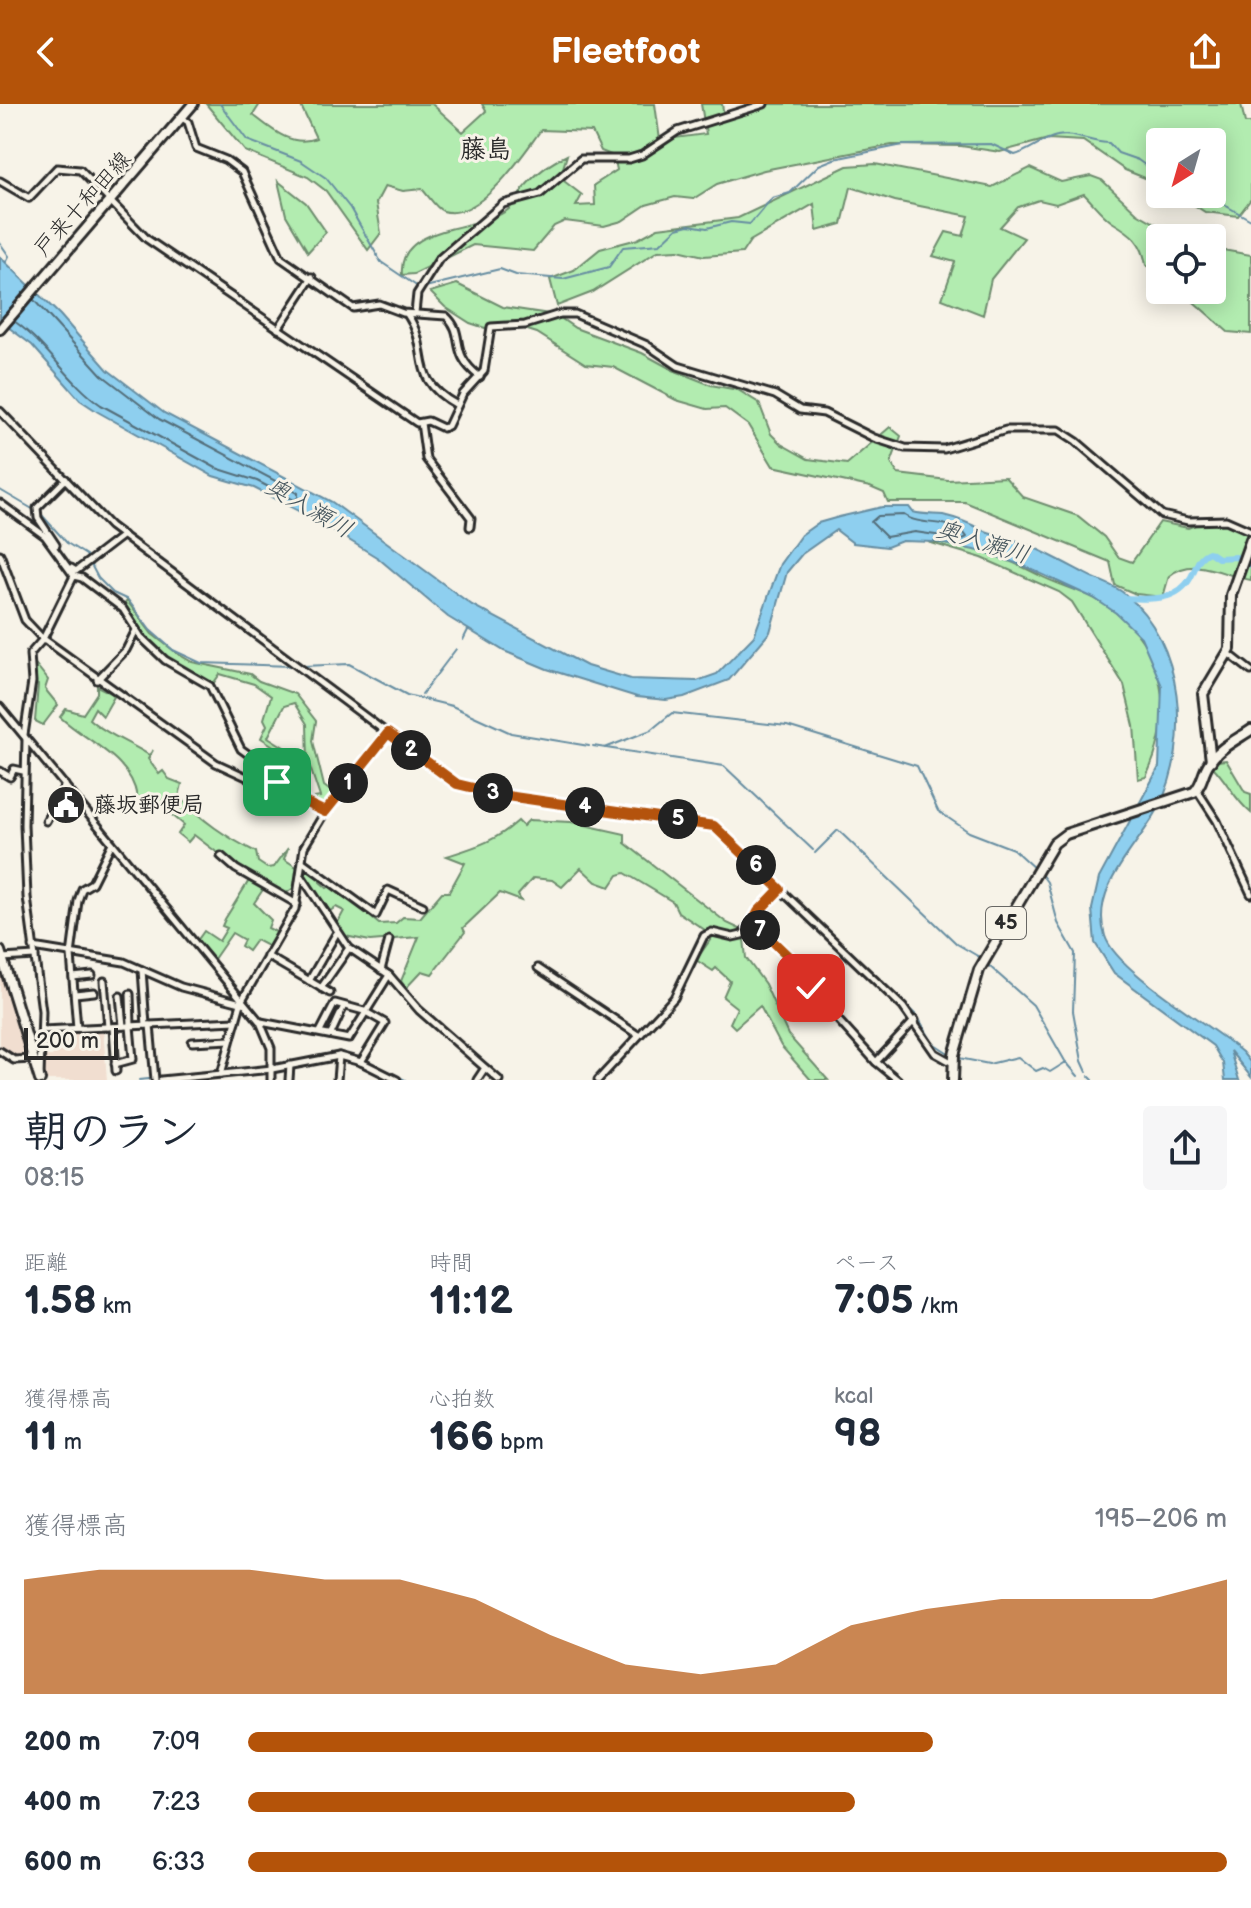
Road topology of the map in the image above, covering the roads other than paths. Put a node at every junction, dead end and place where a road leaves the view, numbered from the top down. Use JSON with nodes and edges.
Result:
{"nodes":[{"id":1,"x":764,"y":104,"type":"edge"},
{"id":2,"x":188,"y":106,"type":"edge"},
{"id":3,"x":182,"y":118,"type":"junction"},
{"id":4,"x":0,"y":181,"type":"edge"},
{"id":5,"x":112,"y":200,"type":"junction"},
{"id":6,"x":312,"y":277,"type":"junction"},
{"id":7,"x":415,"y":313,"type":"junction"},
{"id":8,"x":407,"y":314,"type":"junction"},
{"id":9,"x":0,"y":328,"type":"edge"},
{"id":10,"x":278,"y":329,"type":"junction"},
{"id":11,"x":480,"y":377,"type":"junction"},
{"id":12,"x":457,"y":405,"type":"junction"},
{"id":13,"x":0,"y":411,"type":"edge"},
{"id":14,"x":421,"y":423,"type":"junction"},
{"id":15,"x":66,"y":479,"type":"junction"},
{"id":16,"x":0,"y":503,"type":"edge"},
{"id":17,"x":470,"y":527,"type":"dead end"},
{"id":18,"x":1251,"y":531,"type":"edge"},
{"id":19,"x":123,"y":535,"type":"junction"},
{"id":20,"x":1251,"y":539,"type":"edge"},
{"id":21,"x":0,"y":554,"type":"edge"},
{"id":22,"x":62,"y":557,"type":"junction"},
{"id":23,"x":67,"y":565,"type":"junction"},
{"id":24,"x":74,"y":576,"type":"junction"},
{"id":25,"x":136,"y":630,"type":"junction"},
{"id":26,"x":43,"y":639,"type":"junction"},
{"id":27,"x":1228,"y":653,"type":"junction"},
{"id":28,"x":1251,"y":671,"type":"edge"},
{"id":29,"x":97,"y":680,"type":"junction"},
{"id":30,"x":0,"y":707,"type":"edge"},
{"id":31,"x":1251,"y":730,"type":"edge"},
{"id":32,"x":388,"y":733,"type":"junction"},
{"id":33,"x":25,"y":737,"type":"junction"},
{"id":34,"x":1211,"y":761,"type":"junction"},
{"id":35,"x":0,"y":771,"type":"edge"},
{"id":36,"x":24,"y":772,"type":"junction"},
{"id":37,"x":65,"y":785,"type":"junction"},
{"id":38,"x":280,"y":786,"type":"junction"},
{"id":39,"x":1197,"y":790,"type":"junction"},
{"id":40,"x":325,"y":812,"type":"junction"},
{"id":41,"x":46,"y":821,"type":"dead end"},
{"id":42,"x":112,"y":843,"type":"junction"},
{"id":43,"x":221,"y":856,"type":"dead end"},
{"id":44,"x":302,"y":861,"type":"junction"},
{"id":45,"x":301,"y":877,"type":"junction"},
{"id":46,"x":780,"y":889,"type":"junction"},
{"id":47,"x":1251,"y":894,"type":"edge"},
{"id":48,"x":297,"y":904,"type":"junction"},
{"id":49,"x":423,"y":906,"type":"dead end"},
{"id":50,"x":750,"y":927,"type":"junction"},
{"id":51,"x":337,"y":933,"type":"junction"},
{"id":52,"x":389,"y":940,"type":"dead end"},
{"id":53,"x":33,"y":947,"type":"junction"},
{"id":54,"x":349,"y":948,"type":"junction"},
{"id":55,"x":72,"y":951,"type":"junction"},
{"id":56,"x":35,"y":956,"type":"junction"},
{"id":57,"x":267,"y":956,"type":"junction"},
{"id":58,"x":2,"y":961,"type":"edge"},
{"id":59,"x":538,"y":968,"type":"dead end"},
{"id":60,"x":142,"y":969,"type":"junction"},
{"id":61,"x":381,"y":970,"type":"junction"},
{"id":62,"x":92,"y":975,"type":"dead end"},
{"id":63,"x":389,"y":975,"type":"junction"},
{"id":64,"x":73,"y":977,"type":"junction"},
{"id":65,"x":104,"y":981,"type":"dead end"},
{"id":66,"x":309,"y":981,"type":"junction"},
{"id":67,"x":321,"y":988,"type":"junction"},
{"id":68,"x":94,"y":992,"type":"dead end"},
{"id":69,"x":330,"y":993,"type":"dead end"},
{"id":70,"x":74,"y":994,"type":"junction"},
{"id":71,"x":130,"y":994,"type":"dead end"},
{"id":72,"x":120,"y":996,"type":"dead end"},
{"id":73,"x":241,"y":1001,"type":"junction"},
{"id":74,"x":344,"y":1006,"type":"junction"},
{"id":75,"x":366,"y":1012,"type":"junction"},
{"id":76,"x":915,"y":1020,"type":"junction"},
{"id":77,"x":236,"y":1021,"type":"junction"},
{"id":78,"x":260,"y":1022,"type":"junction"},
{"id":79,"x":148,"y":1025,"type":"junction"},
{"id":80,"x":123,"y":1026,"type":"junction"},
{"id":81,"x":131,"y":1026,"type":"junction"},
{"id":82,"x":110,"y":1027,"type":"junction"},
{"id":83,"x":77,"y":1028,"type":"junction"},
{"id":84,"x":42,"y":1030,"type":"junction"},
{"id":85,"x":320,"y":1032,"type":"junction"},
{"id":86,"x":331,"y":1034,"type":"junction"},
{"id":87,"x":638,"y":1035,"type":"junction"},
{"id":88,"x":230,"y":1040,"type":"junction"},
{"id":89,"x":192,"y":1042,"type":"dead end"},
{"id":90,"x":0,"y":1051,"type":"edge"},
{"id":91,"x":339,"y":1056,"type":"junction"},
{"id":92,"x":38,"y":1058,"type":"junction"},
{"id":93,"x":362,"y":1060,"type":"junction"},
{"id":94,"x":876,"y":1062,"type":"junction"},
{"id":95,"x":954,"y":1063,"type":"junction"},
{"id":96,"x":115,"y":1064,"type":"junction"},
{"id":97,"x":290,"y":1065,"type":"junction"},
{"id":98,"x":485,"y":1068,"type":"junction"},
{"id":99,"x":272,"y":1069,"type":"junction"},
{"id":100,"x":116,"y":1071,"type":"dead end"},
{"id":101,"x":248,"y":1072,"type":"junction"},
{"id":102,"x":220,"y":1074,"type":"edge"},
{"id":103,"x":384,"y":1076,"type":"edge"},
{"id":104,"x":234,"y":1077,"type":"edge"},
{"id":105,"x":40,"y":1079,"type":"edge"},
{"id":106,"x":157,"y":1079,"type":"edge"},
{"id":107,"x":247,"y":1080,"type":"edge"},
{"id":108,"x":271,"y":1080,"type":"edge"},
{"id":109,"x":289,"y":1080,"type":"edge"},
{"id":110,"x":337,"y":1080,"type":"edge"},
{"id":111,"x":397,"y":1080,"type":"edge"},
{"id":112,"x":477,"y":1080,"type":"edge"},
{"id":113,"x":499,"y":1080,"type":"edge"},
{"id":114,"x":598,"y":1080,"type":"edge"},
{"id":115,"x":898,"y":1080,"type":"edge"},
{"id":116,"x":953,"y":1080,"type":"edge"}],
"edges":[{"from":1,"to":7,"type":"street"},
{"from":2,"to":3,"type":"main road","name":"戸来十和田線"},
{"from":3,"to":5,"type":"main road","name":"戸来十和田線"},
{"from":3,"to":6,"type":"street"},
{"from":4,"to":5,"type":"street"},
{"from":5,"to":9,"type":"main road","name":"戸来十和田線"},
{"from":5,"to":10,"type":"street"},
{"from":6,"to":8,"type":"street"},
{"from":6,"to":10,"type":"street"},
{"from":7,"to":8,"type":"street"},
{"from":7,"to":11,"type":"street"},
{"from":8,"to":12,"type":"street"},
{"from":10,"to":14,"type":"street"},
{"from":11,"to":12,"type":"street"},
{"from":11,"to":18,"type":"street"},
{"from":12,"to":14,"type":"street"},
{"from":13,"to":15,"type":"street"},
{"from":14,"to":17,"type":"street"},
{"from":15,"to":19,"type":"street"},
{"from":15,"to":22,"type":"street"},
{"from":16,"to":22,"type":"street"},
{"from":19,"to":23,"type":"street"},
{"from":19,"to":32,"type":"street"},
{"from":20,"to":27,"type":"main road"},
{"from":21,"to":26,"type":"street"},
{"from":22,"to":23,"type":"street"},
{"from":23,"to":24,"type":"street"},
{"from":24,"to":25,"type":"street"},
{"from":24,"to":26,"type":"street"},
{"from":25,"to":29,"type":"street"},
{"from":25,"to":38,"type":"street"},
{"from":26,"to":29,"type":"street"},
{"from":26,"to":33,"type":"street"},
{"from":27,"to":28,"type":"street"},
{"from":27,"to":34,"type":"main road"},
{"from":29,"to":38,"type":"street"},
{"from":30,"to":33,"type":"street"},
{"from":31,"to":34,"type":"main road"},
{"from":32,"to":40,"type":"street"},
{"from":32,"to":46,"type":"street"},
{"from":33,"to":36,"type":"street"},
{"from":33,"to":37,"type":"street"},
{"from":34,"to":39,"type":"main road"},
{"from":35,"to":36,"type":"street"},
{"from":36,"to":53,"type":"street"},
{"from":37,"to":41,"type":"street"},
{"from":37,"to":42,"type":"street"},
{"from":38,"to":40,"type":"street"},
{"from":39,"to":47,"type":"street"},
{"from":39,"to":95,"type":"main road","number":"45"},
{"from":40,"to":44,"type":"street"},
{"from":42,"to":55,"type":"street"},
{"from":42,"to":73,"type":"street"},
{"from":43,"to":48,"type":"street"},
{"from":44,"to":45,"type":"street"},
{"from":44,"to":49,"type":"street"},
{"from":45,"to":48,"type":"street"},
{"from":45,"to":51,"type":"street"},
{"from":46,"to":50,"type":"street"},
{"from":46,"to":76,"type":"street"},
{"from":48,"to":57,"type":"street"},
{"from":50,"to":87,"type":"street"},
{"from":50,"to":94,"type":"street"},
{"from":51,"to":54,"type":"street"},
{"from":51,"to":66,"type":"street"},
{"from":52,"to":61,"type":"street"},
{"from":53,"to":55,"type":"street"},
{"from":53,"to":56,"type":"street"},
{"from":54,"to":61,"type":"street"},
{"from":54,"to":67,"type":"street"},
{"from":55,"to":60,"type":"street"},
{"from":55,"to":64,"type":"street"},
{"from":56,"to":58,"type":"street"},
{"from":56,"to":84,"type":"street"},
{"from":57,"to":66,"type":"street"},
{"from":57,"to":73,"type":"street"},
{"from":58,"to":92,"type":"main road"},
{"from":59,"to":87,"type":"street"},
{"from":60,"to":73,"type":"street"},
{"from":60,"to":79,"type":"street"},
{"from":61,"to":63,"type":"street"},
{"from":62,"to":64,"type":"street"},
{"from":63,"to":75,"type":"street"},
{"from":63,"to":98,"type":"street"},
{"from":64,"to":70,"type":"street"},
{"from":65,"to":82,"type":"street"},
{"from":66,"to":67,"type":"street"},
{"from":67,"to":69,"type":"street"},
{"from":68,"to":70,"type":"street"},
{"from":70,"to":83,"type":"street"},
{"from":71,"to":81,"type":"street"},
{"from":72,"to":80,"type":"street"},
{"from":73,"to":77,"type":"street"},
{"from":73,"to":78,"type":"street"},
{"from":74,"to":75,"type":"street"},
{"from":74,"to":85,"type":"street"},
{"from":74,"to":86,"type":"street"},
{"from":75,"to":86,"type":"street"},
{"from":75,"to":93,"type":"street"},
{"from":76,"to":94,"type":"street"},
{"from":76,"to":95,"type":"street"},
{"from":77,"to":79,"type":"street"},
{"from":77,"to":88,"type":"street"},
{"from":78,"to":85,"type":"street"},
{"from":78,"to":99,"type":"street"},
{"from":79,"to":81,"type":"street"},
{"from":79,"to":106,"type":"street"},
{"from":80,"to":81,"type":"street"},
{"from":80,"to":82,"type":"street"},
{"from":81,"to":96,"type":"street"},
{"from":82,"to":83,"type":"street"},
{"from":82,"to":96,"type":"street"},
{"from":83,"to":84,"type":"street"},
{"from":84,"to":92,"type":"street"},
{"from":85,"to":86,"type":"street"},
{"from":87,"to":114,"type":"street"},
{"from":88,"to":89,"type":"street"},
{"from":88,"to":102,"type":"street"},
{"from":90,"to":92,"type":"street"},
{"from":91,"to":93,"type":"street"},
{"from":91,"to":97,"type":"street"},
{"from":91,"to":110,"type":"street"},
{"from":92,"to":105,"type":"main road"},
{"from":93,"to":103,"type":"street"},
{"from":94,"to":115,"type":"street"},
{"from":95,"to":116,"type":"main road","number":"45"},
{"from":96,"to":100,"type":"street"},
{"from":97,"to":99,"type":"street"},
{"from":97,"to":109,"type":"street"},
{"from":98,"to":112,"type":"street"},
{"from":98,"to":113,"type":"street"},
{"from":99,"to":101,"type":"street"},
{"from":99,"to":108,"type":"street"},
{"from":101,"to":104,"type":"street"},
{"from":101,"to":107,"type":"street"},
{"from":102,"to":104,"type":"street"},
{"from":102,"to":106,"type":"street"},
{"from":103,"to":111,"type":"street"}]}
